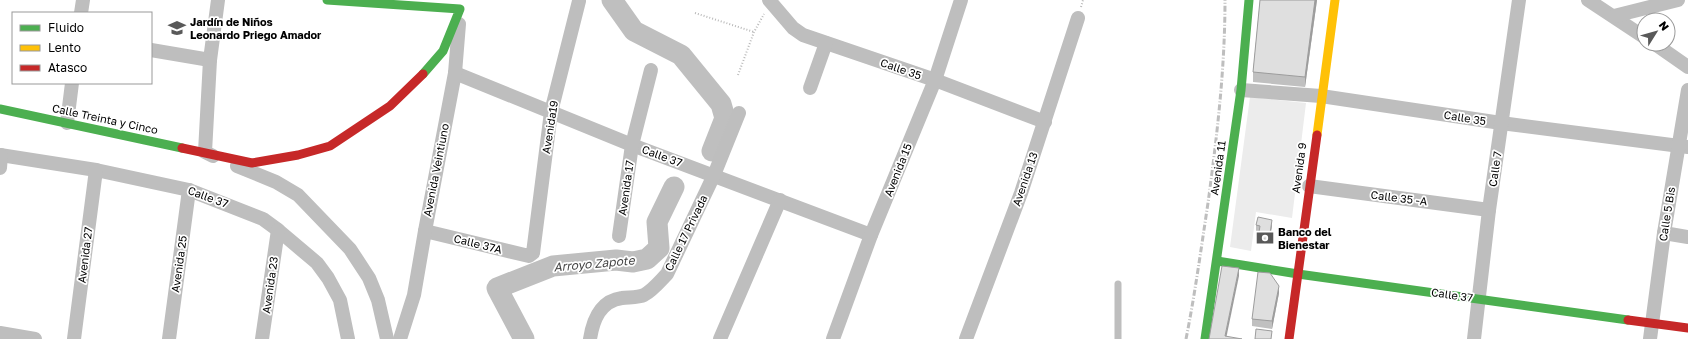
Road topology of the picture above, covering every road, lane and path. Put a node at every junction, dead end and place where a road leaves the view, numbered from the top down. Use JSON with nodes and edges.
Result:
{"nodes":[{"id":1,"x":83,"y":0,"type":"edge"},
{"id":2,"x":218,"y":0,"type":"edge"},
{"id":3,"x":327,"y":0,"type":"edge"},
{"id":4,"x":961,"y":0,"type":"edge"},
{"id":5,"x":1248,"y":0,"type":"edge"},
{"id":6,"x":1335,"y":0,"type":"edge"},
{"id":7,"x":1519,"y":0,"type":"edge"},
{"id":8,"x":1588,"y":0,"type":"edge"},
{"id":9,"x":1678,"y":0,"type":"edge"},
{"id":10,"x":580,"y":1,"type":"edge"},
{"id":11,"x":769,"y":1,"type":"edge"},
{"id":12,"x":461,"y":5,"type":"edge"},
{"id":13,"x":81,"y":12,"type":"edge"},
{"id":14,"x":695,"y":13,"type":"dead end"},
{"id":15,"x":1614,"y":16,"type":"junction"},
{"id":16,"x":1078,"y":18,"type":"dead end"},
{"id":17,"x":1636,"y":31,"type":"edge"},
{"id":18,"x":754,"y":32,"type":"junction"},
{"id":19,"x":826,"y":43,"type":"junction"},
{"id":20,"x":152,"y":50,"type":"edge"},
{"id":21,"x":1666,"y":52,"type":"edge"},
{"id":22,"x":210,"y":60,"type":"junction"},
{"id":23,"x":1688,"y":67,"type":"edge"},
{"id":24,"x":651,"y":70,"type":"dead end"},
{"id":25,"x":455,"y":73,"type":"junction"},
{"id":26,"x":738,"y":75,"type":"dead end"},
{"id":27,"x":935,"y":80,"type":"junction"},
{"id":28,"x":72,"y":84,"type":"edge"},
{"id":29,"x":810,"y":88,"type":"dead end"},
{"id":30,"x":1241,"y":90,"type":"junction"},
{"id":31,"x":1688,"y":90,"type":"edge"},
{"id":32,"x":1321,"y":96,"type":"junction"},
{"id":33,"x":0,"y":109,"type":"edge"},
{"id":34,"x":551,"y":112,"type":"junction"},
{"id":35,"x":738,"y":113,"type":"dead end"},
{"id":36,"x":1045,"y":122,"type":"junction"},
{"id":37,"x":67,"y":123,"type":"junction"},
{"id":38,"x":1501,"y":123,"type":"junction"},
{"id":39,"x":632,"y":145,"type":"junction"},
{"id":40,"x":1683,"y":146,"type":"edge"},
{"id":41,"x":205,"y":152,"type":"junction"},
{"id":42,"x":0,"y":159,"type":"edge"},
{"id":43,"x":96,"y":170,"type":"junction"},
{"id":44,"x":714,"y":175,"type":"junction"},
{"id":45,"x":1309,"y":186,"type":"junction"},
{"id":46,"x":189,"y":190,"type":"junction"},
{"id":47,"x":780,"y":200,"type":"junction"},
{"id":48,"x":1489,"y":210,"type":"junction"},
{"id":49,"x":278,"y":230,"type":"junction"},
{"id":50,"x":425,"y":231,"type":"junction"},
{"id":51,"x":1664,"y":233,"type":"junction"},
{"id":52,"x":871,"y":235,"type":"junction"},
{"id":53,"x":619,"y":236,"type":"dead end"},
{"id":54,"x":1688,"y":237,"type":"edge"},
{"id":55,"x":532,"y":255,"type":"joint"},
{"id":56,"x":1217,"y":261,"type":"junction"},
{"id":57,"x":1298,"y":274,"type":"junction"},
{"id":58,"x":1118,"y":284,"type":"dead end"},
{"id":59,"x":1479,"y":299,"type":"junction"},
{"id":60,"x":1652,"y":323,"type":"junction"},
{"id":61,"x":1688,"y":328,"type":"edge"},
{"id":62,"x":0,"y":333,"type":"edge"},
{"id":63,"x":35,"y":339,"type":"edge"},
{"id":64,"x":74,"y":339,"type":"edge"},
{"id":65,"x":169,"y":339,"type":"edge"},
{"id":66,"x":262,"y":339,"type":"edge"},
{"id":67,"x":348,"y":339,"type":"edge"},
{"id":68,"x":387,"y":339,"type":"edge"},
{"id":69,"x":400,"y":339,"type":"edge"},
{"id":70,"x":590,"y":339,"type":"edge"},
{"id":71,"x":720,"y":339,"type":"edge"},
{"id":72,"x":833,"y":339,"type":"edge"},
{"id":73,"x":966,"y":339,"type":"edge"},
{"id":74,"x":1118,"y":339,"type":"edge"},
{"id":75,"x":1205,"y":339,"type":"edge"},
{"id":76,"x":1289,"y":339,"type":"edge"},
{"id":77,"x":1474,"y":339,"type":"edge"},
{"id":78,"x":1650,"y":339,"type":"edge"}],
"edges":[{"from":1,"to":13,"type":"street"},
{"from":2,"to":22,"type":"street"},
{"from":3,"to":12,"type":"street"},
{"from":4,"to":27,"type":"street","name":"Avenida 15"},
{"from":5,"to":30,"type":"street","name":"Avenida 11"},
{"from":6,"to":32,"type":"street","name":"Avenida 9"},
{"from":7,"to":38,"type":"street","name":"Calle 7"},
{"from":8,"to":15,"type":"street"},
{"from":9,"to":15,"type":"street"},
{"from":10,"to":34,"type":"street","name":"Avenida19"},
{"from":11,"to":18,"type":"path"},
{"from":11,"to":19,"type":"street","name":"Calle 35"},
{"from":12,"to":25,"type":"street","name":"Avenida Veintiuno"},
{"from":12,"to":41,"type":"street","name":"Calle Treinta y Cinco"},
{"from":14,"to":18,"type":"path"},
{"from":15,"to":17,"type":"street"},
{"from":16,"to":36,"type":"street","name":"Avenida 13"},
{"from":18,"to":26,"type":"path"},
{"from":19,"to":27,"type":"street","name":"Calle 35"},
{"from":19,"to":29,"type":"street"},
{"from":20,"to":22,"type":"street"},
{"from":21,"to":23,"type":"street"},
{"from":22,"to":41,"type":"street"},
{"from":24,"to":39,"type":"street","name":"Avenida 17"},
{"from":25,"to":34,"type":"street","name":"Calle 37"},
{"from":25,"to":50,"type":"street","name":"Avenida Veintiuno"},
{"from":27,"to":36,"type":"street","name":"Calle 35"},
{"from":27,"to":52,"type":"street","name":"Avenida 15"},
{"from":28,"to":37,"type":"street"},
{"from":30,"to":32,"type":"street","name":"Calle 35"},
{"from":30,"to":56,"type":"street","name":"Avenida 11"},
{"from":31,"to":40,"type":"street","name":"Calle 5 Bis"},
{"from":32,"to":38,"type":"street","name":"Calle 35"},
{"from":32,"to":45,"type":"street","name":"Avenida 9"},
{"from":33,"to":37,"type":"street","name":"Calle Treinta y Cinco"},
{"from":34,"to":39,"type":"street","name":"Calle 37"},
{"from":34,"to":55,"type":"street","name":"Avenida19"},
{"from":35,"to":44,"type":"street","name":"Calle 17 Privada"},
{"from":36,"to":73,"type":"street","name":"Avenida 13"},
{"from":37,"to":41,"type":"street","name":"Calle Treinta y Cinco"},
{"from":38,"to":40,"type":"street","name":"Calle 35"},
{"from":38,"to":48,"type":"street","name":"Calle 7"},
{"from":39,"to":44,"type":"street","name":"Calle 37"},
{"from":39,"to":53,"type":"street","name":"Avenida 17"},
{"from":40,"to":51,"type":"street","name":"Calle 5 Bis"},
{"from":41,"to":68,"type":"street"},
{"from":42,"to":43,"type":"street","name":"Calle 37"},
{"from":43,"to":46,"type":"street","name":"Calle 37"},
{"from":43,"to":64,"type":"street","name":"Avenida 27"},
{"from":44,"to":47,"type":"street","name":"Calle 37"},
{"from":44,"to":70,"type":"street","name":"Calle 17 Privada"},
{"from":45,"to":48,"type":"street","name":"Calle 35 -A"},
{"from":45,"to":57,"type":"street","name":"Avenida 9"},
{"from":46,"to":49,"type":"street","name":"Calle 37"},
{"from":46,"to":65,"type":"street","name":"Avenida 25"},
{"from":47,"to":52,"type":"street","name":"Calle 37"},
{"from":47,"to":71,"type":"street"},
{"from":48,"to":59,"type":"street","name":"Calle 7"},
{"from":49,"to":66,"type":"street","name":"Avenida 23"},
{"from":49,"to":67,"type":"street","name":"Calle 37"},
{"from":50,"to":55,"type":"street","name":"Calle 37A"},
{"from":50,"to":69,"type":"street","name":"Avenida Veintiuno"},
{"from":51,"to":54,"type":"street"},
{"from":51,"to":60,"type":"street","name":"Calle 5 Bis"},
{"from":52,"to":72,"type":"street","name":"Avenida 15"},
{"from":56,"to":57,"type":"street","name":"Calle 37"},
{"from":56,"to":75,"type":"street","name":"Avenida 11"},
{"from":57,"to":59,"type":"street","name":"Calle 37"},
{"from":57,"to":76,"type":"street","name":"Avenida 9"},
{"from":58,"to":74,"type":"lane"},
{"from":59,"to":60,"type":"street","name":"Calle 37"},
{"from":59,"to":77,"type":"street","name":"Calle 7"},
{"from":60,"to":61,"type":"street","name":"Calle 37"},
{"from":60,"to":78,"type":"street","name":"Calle 5 Bis"},
{"from":62,"to":63,"type":"street"}]}
